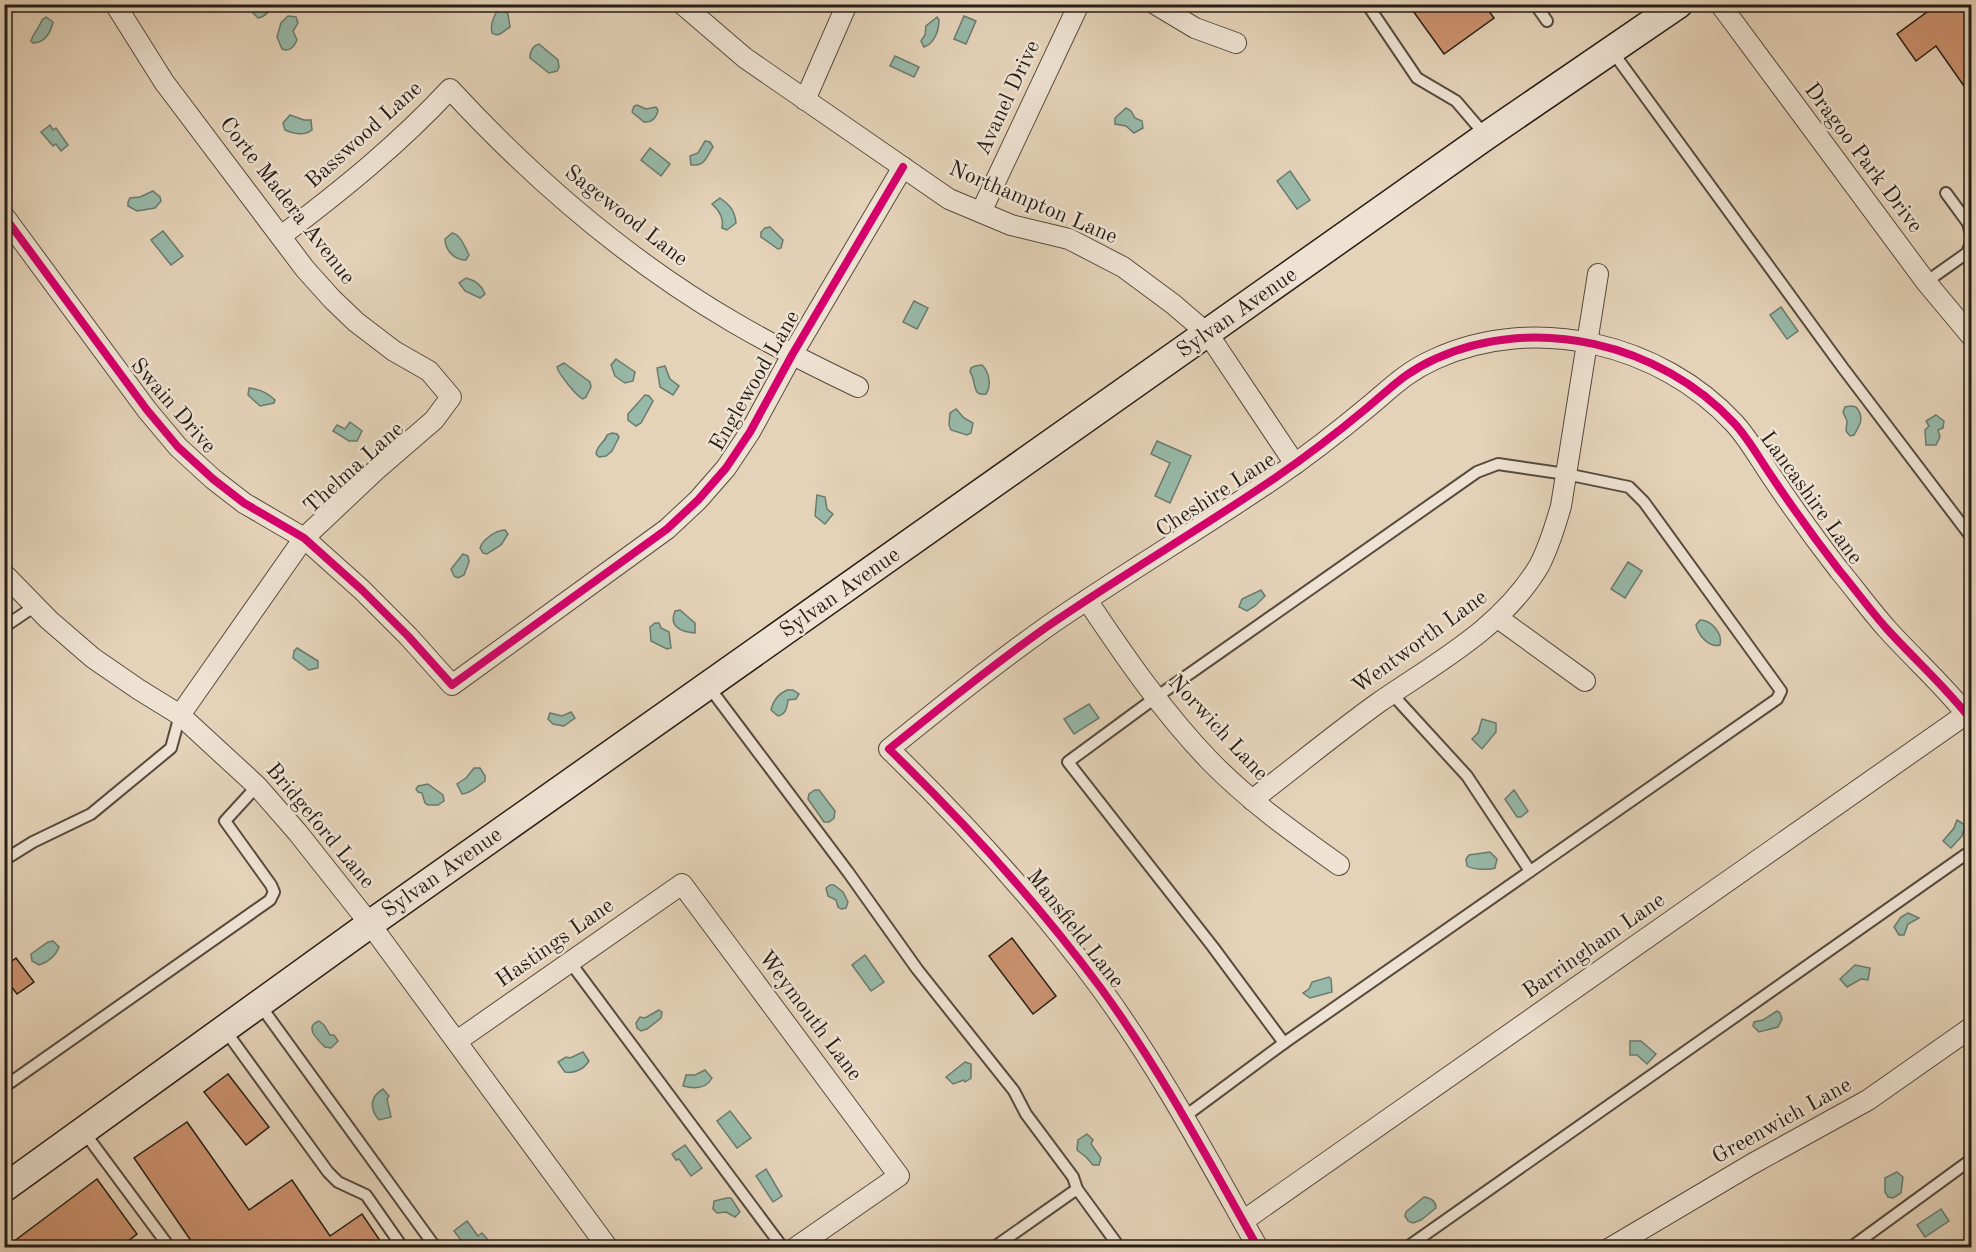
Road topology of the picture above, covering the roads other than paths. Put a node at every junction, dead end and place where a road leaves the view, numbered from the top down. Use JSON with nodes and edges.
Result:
{"nodes":[{"id":1,"x":114,"y":4,"type":"edge"},
{"id":2,"x":682,"y":4,"type":"edge"},
{"id":3,"x":848,"y":4,"type":"edge"},
{"id":4,"x":1079,"y":4,"type":"edge"},
{"id":5,"x":1155,"y":4,"type":"edge"},
{"id":6,"x":1366,"y":4,"type":"edge"},
{"id":7,"x":1535,"y":4,"type":"edge"},
{"id":8,"x":1679,"y":4,"type":"edge"},
{"id":9,"x":1720,"y":4,"type":"edge"},
{"id":10,"x":1547,"y":21,"type":"dead end"},
{"id":11,"x":1236,"y":43,"type":"dead end"},
{"id":12,"x":1612,"y":50,"type":"junction"},
{"id":13,"x":450,"y":89,"type":"joint"},
{"id":14,"x":805,"y":100,"type":"junction"},
{"id":15,"x":1486,"y":136,"type":"junction"},
{"id":16,"x":903,"y":167,"type":"junction"},
{"id":17,"x":1946,"y":193,"type":"dead end"},
{"id":18,"x":981,"y":212,"type":"junction"},
{"id":19,"x":4,"y":216,"type":"edge"},
{"id":20,"x":281,"y":236,"type":"junction"},
{"id":21,"x":1971,"y":239,"type":"edge"},
{"id":22,"x":1598,"y":274,"type":"dead end"},
{"id":23,"x":1926,"y":282,"type":"junction"},
{"id":24,"x":1208,"y":334,"type":"junction"},
{"id":25,"x":1971,"y":337,"type":"edge"},
{"id":26,"x":1587,"y":342,"type":"junction"},
{"id":27,"x":792,"y":355,"type":"junction"},
{"id":28,"x":858,"y":387,"type":"dead end"},
{"id":29,"x":451,"y":398,"type":"joint"},
{"id":30,"x":1295,"y":464,"type":"junction"},
{"id":31,"x":1566,"y":474,"type":"junction"},
{"id":32,"x":304,"y":538,"type":"junction"},
{"id":33,"x":1971,"y":538,"type":"edge"},
{"id":34,"x":4,"y":574,"type":"edge"},
{"id":35,"x":1087,"y":600,"type":"junction"},
{"id":36,"x":35,"y":606,"type":"junction"},
{"id":37,"x":1498,"y":618,"type":"junction"},
{"id":38,"x":4,"y":627,"type":"edge"},
{"id":39,"x":1585,"y":681,"type":"dead end"},
{"id":40,"x":452,"y":685,"type":"joint"},
{"id":41,"x":708,"y":686,"type":"junction"},
{"id":42,"x":1392,"y":694,"type":"junction"},
{"id":43,"x":1155,"y":698,"type":"junction"},
{"id":44,"x":180,"y":715,"type":"junction"},
{"id":45,"x":1970,"y":715,"type":"edge"},
{"id":46,"x":889,"y":749,"type":"joint"},
{"id":47,"x":257,"y":786,"type":"junction"},
{"id":48,"x":1252,"y":800,"type":"junction"},
{"id":49,"x":1971,"y":850,"type":"edge"},
{"id":50,"x":4,"y":861,"type":"edge"},
{"id":51,"x":1339,"y":865,"type":"dead end"},
{"id":52,"x":1530,"y":871,"type":"junction"},
{"id":53,"x":682,"y":884,"type":"joint"},
{"id":54,"x":370,"y":924,"type":"junction"},
{"id":55,"x":570,"y":962,"type":"junction"},
{"id":56,"x":259,"y":1004,"type":"junction"},
{"id":57,"x":1971,"y":1027,"type":"edge"},
{"id":58,"x":224,"y":1028,"type":"junction"},
{"id":59,"x":457,"y":1041,"type":"junction"},
{"id":60,"x":1284,"y":1043,"type":"junction"},
{"id":61,"x":4,"y":1087,"type":"edge"},
{"id":62,"x":1184,"y":1117,"type":"junction"},
{"id":63,"x":84,"y":1132,"type":"junction"},
{"id":64,"x":1971,"y":1160,"type":"edge"},
{"id":65,"x":4,"y":1188,"type":"edge"},
{"id":66,"x":1077,"y":1189,"type":"junction"},
{"id":67,"x":1243,"y":1221,"type":"junction"},
{"id":68,"x":170,"y":1248,"type":"edge"},
{"id":69,"x":403,"y":1248,"type":"edge"},
{"id":70,"x":436,"y":1248,"type":"edge"},
{"id":71,"x":608,"y":1248,"type":"edge"},
{"id":72,"x":783,"y":1248,"type":"edge"},
{"id":73,"x":795,"y":1248,"type":"edge"},
{"id":74,"x":993,"y":1248,"type":"edge"},
{"id":75,"x":1120,"y":1248,"type":"edge"},
{"id":76,"x":1258,"y":1248,"type":"edge"},
{"id":77,"x":1406,"y":1248,"type":"edge"},
{"id":78,"x":1610,"y":1248,"type":"edge"},
{"id":79,"x":1850,"y":1248,"type":"edge"}],
"edges":[{"from":1,"to":20,"type":"street","name":"Corte Madera Avenue"},
{"from":2,"to":14,"type":"street","name":"Northampton Lane"},
{"from":3,"to":14,"type":"street"},
{"from":4,"to":18,"type":"street","name":"Avanel Drive"},
{"from":5,"to":11,"type":"street"},
{"from":6,"to":15,"type":"lane"},
{"from":7,"to":10,"type":"lane"},
{"from":8,"to":12,"type":"main road","name":"Sylvan Avenue"},
{"from":9,"to":23,"type":"street","name":"Dragoo Park Drive"},
{"from":12,"to":15,"type":"main road","name":"Sylvan Avenue"},
{"from":12,"to":33,"type":"lane"},
{"from":13,"to":20,"type":"street","name":"Basswood Lane"},
{"from":13,"to":27,"type":"street","name":"Sagewood Lane"},
{"from":14,"to":16,"type":"street","name":"Northampton Lane"},
{"from":15,"to":24,"type":"main road","name":"Sylvan Avenue"},
{"from":16,"to":18,"type":"street","name":"Northampton Lane"},
{"from":16,"to":27,"type":"street","name":"Englewood Lane"},
{"from":17,"to":21,"type":"lane"},
{"from":18,"to":24,"type":"street","name":"Northampton Lane"},
{"from":19,"to":32,"type":"street","name":"Swain Drive"},
{"from":20,"to":29,"type":"street","name":"Corte Madera Avenue"},
{"from":21,"to":23,"type":"lane"},
{"from":22,"to":26,"type":"street","name":"Wentworth Lane"},
{"from":23,"to":25,"type":"street","name":"Dragoo Park Drive"},
{"from":24,"to":30,"type":"street","name":"Northampton Lane"},
{"from":24,"to":41,"type":"main road","name":"Sylvan Avenue"},
{"from":26,"to":30,"type":"street","name":"Cheshire Lane"},
{"from":26,"to":31,"type":"street","name":"Wentworth Lane"},
{"from":26,"to":45,"type":"street","name":"Lancashire Lane"},
{"from":27,"to":28,"type":"street","name":"Sagewood Lane"},
{"from":27,"to":40,"type":"street","name":"Englewood Lane"},
{"from":29,"to":32,"type":"street","name":"Thelma Lane"},
{"from":30,"to":35,"type":"street","name":"Cheshire Lane"},
{"from":31,"to":37,"type":"street","name":"Wentworth Lane"},
{"from":31,"to":43,"type":"lane"},
{"from":31,"to":52,"type":"lane"},
{"from":32,"to":40,"type":"street","name":"Swain Drive"},
{"from":32,"to":44,"type":"street","name":"Thelma Lane"},
{"from":34,"to":36,"type":"street","name":"Bridgeford Lane"},
{"from":35,"to":43,"type":"street","name":"Norwich Lane"},
{"from":35,"to":46,"type":"street","name":"Cheshire Lane"},
{"from":36,"to":38,"type":"lane"},
{"from":36,"to":44,"type":"street","name":"Bridgeford Lane"},
{"from":37,"to":39,"type":"street"},
{"from":37,"to":42,"type":"street","name":"Wentworth Lane"},
{"from":41,"to":54,"type":"main road","name":"Sylvan Avenue"},
{"from":41,"to":66,"type":"lane"},
{"from":42,"to":48,"type":"street","name":"Wentworth Lane"},
{"from":42,"to":52,"type":"lane"},
{"from":43,"to":48,"type":"street","name":"Norwich Lane"},
{"from":43,"to":60,"type":"lane"},
{"from":44,"to":47,"type":"street","name":"Bridgeford Lane"},
{"from":44,"to":50,"type":"lane"},
{"from":45,"to":67,"type":"street","name":"Barringham Lane"},
{"from":46,"to":62,"type":"street","name":"Mansfield Lane"},
{"from":47,"to":54,"type":"street","name":"Bridgeford Lane"},
{"from":47,"to":61,"type":"lane"},
{"from":48,"to":51,"type":"street","name":"Norwich Lane"},
{"from":49,"to":77,"type":"lane"},
{"from":52,"to":60,"type":"lane"},
{"from":53,"to":55,"type":"street","name":"Hastings Lane"},
{"from":53,"to":73,"type":"street","name":"Weymouth Lane"},
{"from":54,"to":56,"type":"main road","name":"Sylvan Avenue"},
{"from":54,"to":59,"type":"street","name":"Bridgeford Lane"},
{"from":55,"to":59,"type":"street","name":"Hastings Lane"},
{"from":55,"to":72,"type":"lane"},
{"from":56,"to":58,"type":"main road","name":"Sylvan Avenue"},
{"from":56,"to":70,"type":"lane"},
{"from":57,"to":78,"type":"street","name":"Greenwich Lane"},
{"from":58,"to":63,"type":"main road","name":"Sylvan Avenue"},
{"from":58,"to":69,"type":"lane"},
{"from":59,"to":71,"type":"street","name":"Bridgeford Lane"},
{"from":60,"to":62,"type":"lane"},
{"from":62,"to":67,"type":"street","name":"Mansfield Lane"},
{"from":63,"to":65,"type":"main road","name":"Sylvan Avenue"},
{"from":63,"to":68,"type":"lane"},
{"from":64,"to":79,"type":"lane"},
{"from":66,"to":74,"type":"lane"},
{"from":66,"to":75,"type":"lane"},
{"from":67,"to":76,"type":"street","name":"Mansfield Lane"}]}
